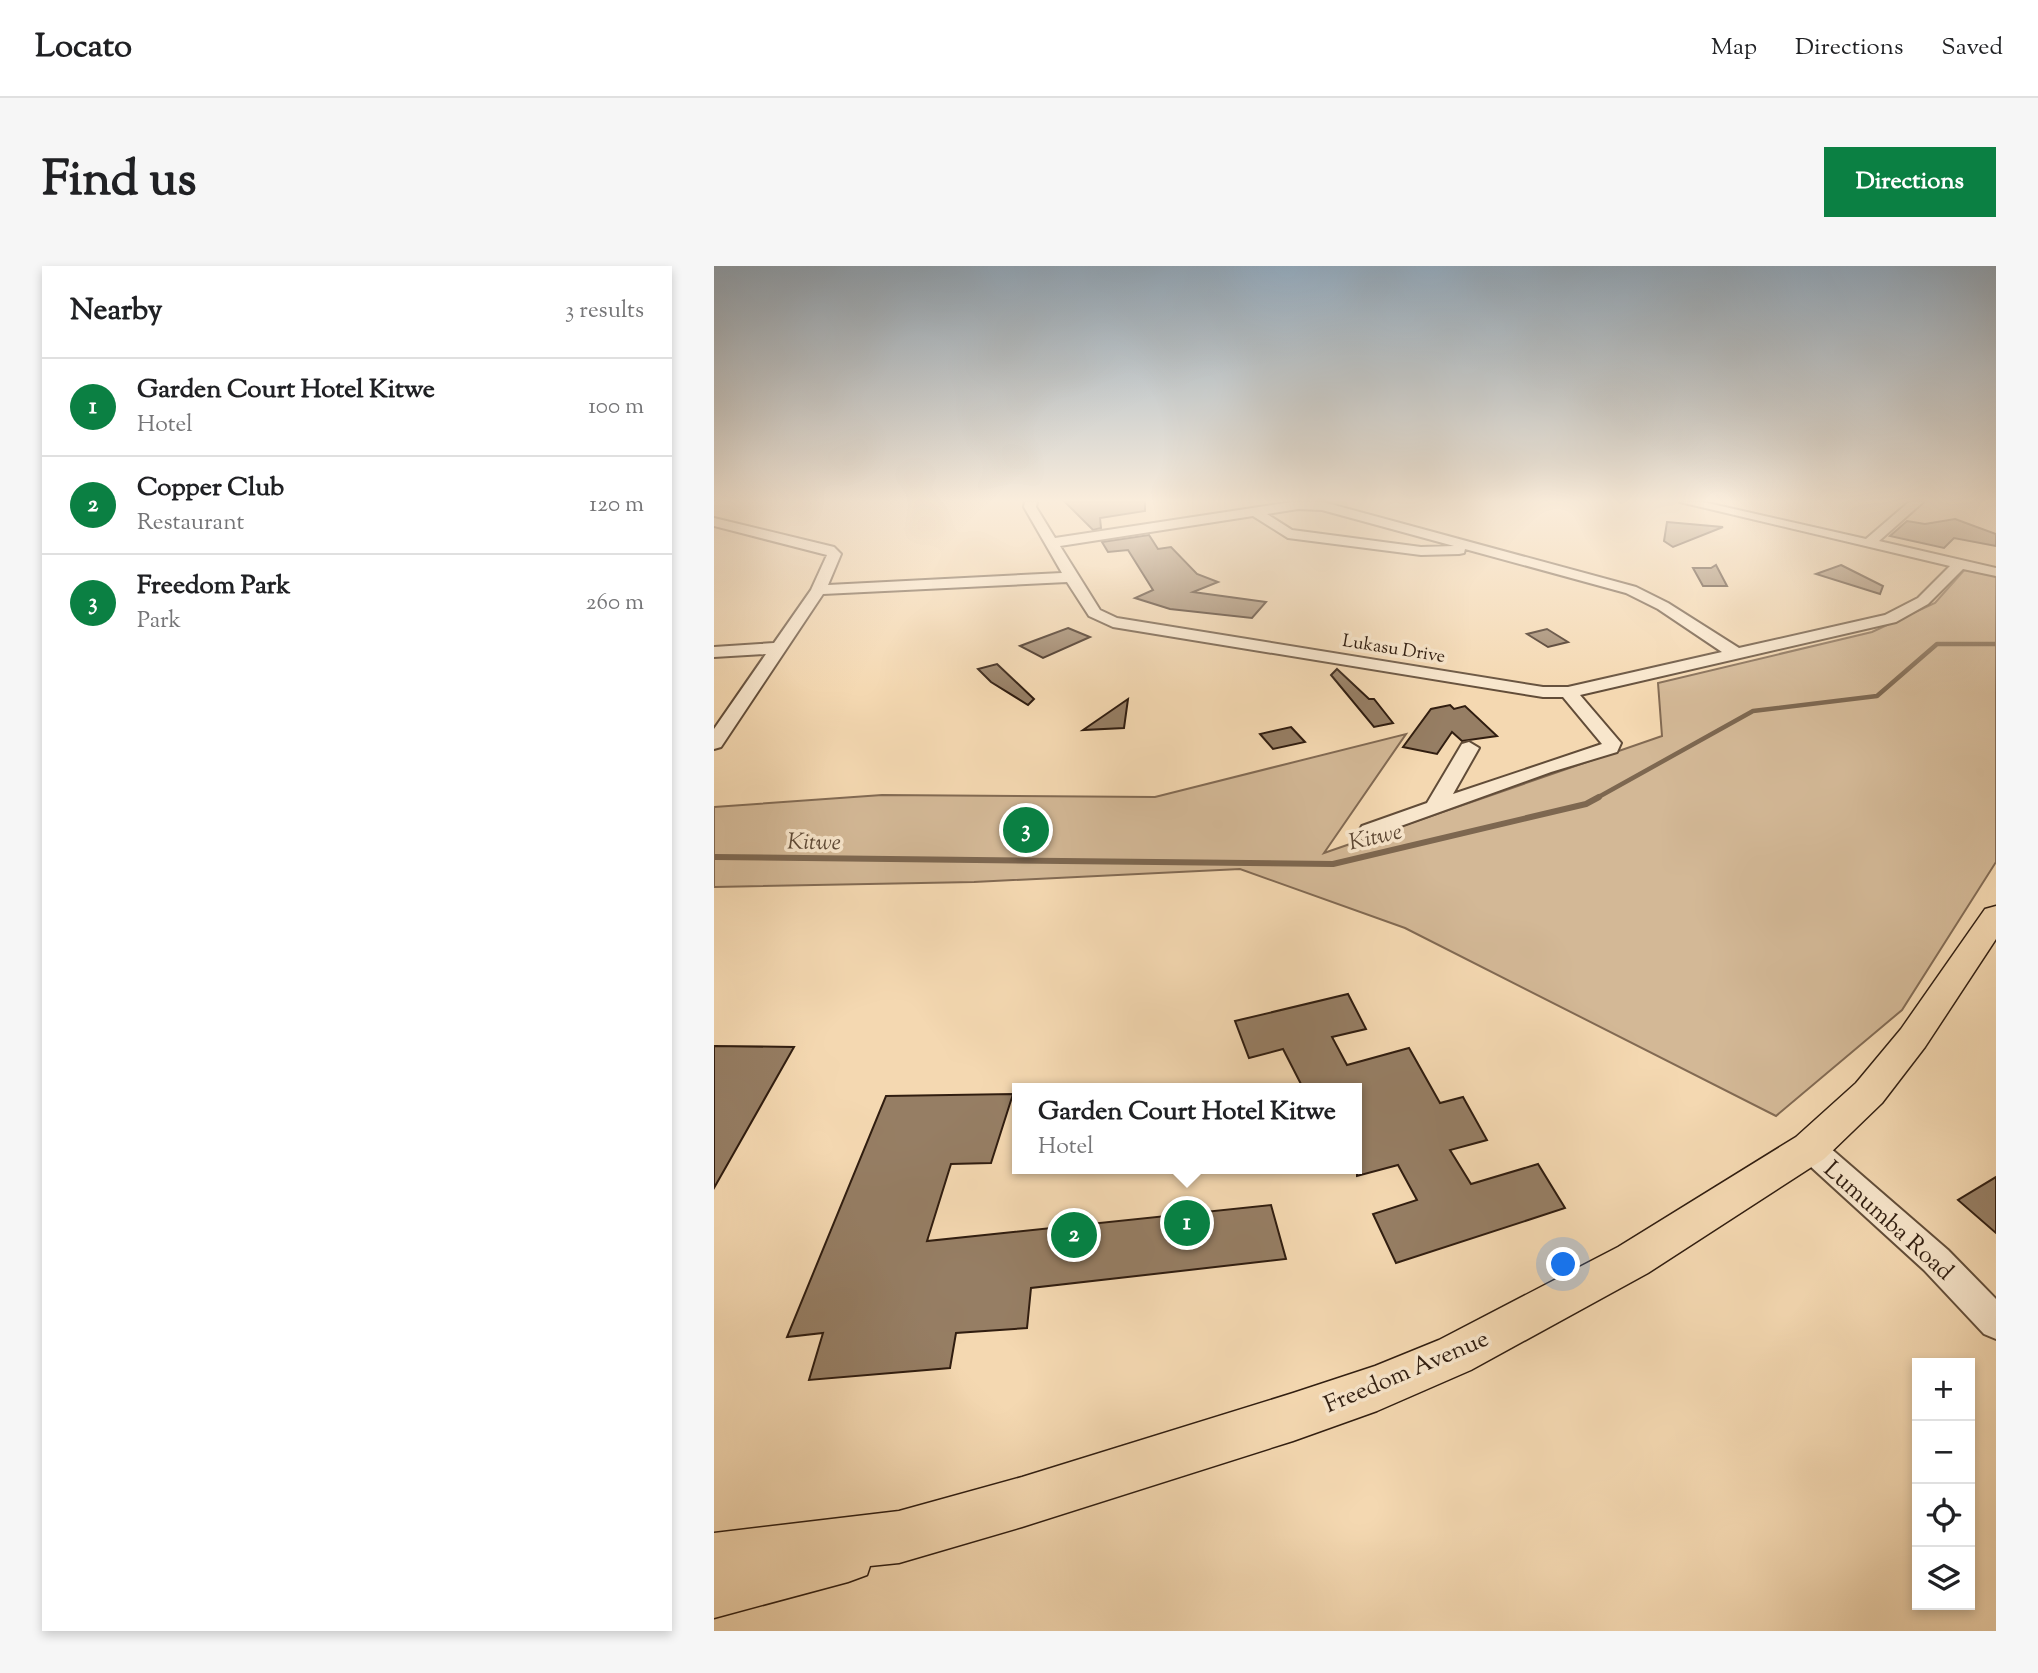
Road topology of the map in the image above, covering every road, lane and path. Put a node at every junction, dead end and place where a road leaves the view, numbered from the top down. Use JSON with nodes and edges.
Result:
{"nodes":[{"id":1,"x":831,"y":566,"type":"edge"},
{"id":2,"x":1064,"y":566,"type":"edge"},
{"id":3,"x":1539,"y":566,"type":"edge"},
{"id":4,"x":1958,"y":566,"type":"edge"},
{"id":5,"x":1968,"y":566,"type":"edge"},
{"id":6,"x":1996,"y":572,"type":"edge"},
{"id":7,"x":1071,"y":577,"type":"junction"},
{"id":8,"x":818,"y":590,"type":"junction"},
{"id":9,"x":780,"y":649,"type":"junction"},
{"id":10,"x":714,"y":652,"type":"edge"},
{"id":11,"x":1735,"y":654,"type":"junction"},
{"id":12,"x":1568,"y":692,"type":"junction"},
{"id":13,"x":714,"y":743,"type":"edge"},
{"id":14,"x":1469,"y":748,"type":"dead end"},
{"id":15,"x":1434,"y":809,"type":"junction"},
{"id":16,"x":1370,"y":831,"type":"dead end"},
{"id":17,"x":1996,"y":916,"type":"edge"},
{"id":18,"x":1810,"y":1148,"type":"junction"},
{"id":19,"x":1996,"y":1324,"type":"edge"},
{"id":20,"x":899,"y":1537,"type":"junction"},
{"id":21,"x":714,"y":1559,"type":"edge"},
{"id":22,"x":714,"y":1591,"type":"edge"}],
"edges":[{"from":1,"to":8,"type":"street"},
{"from":2,"to":7,"type":"street","name":"Lukasu Drive"},
{"from":3,"to":11,"type":"street"},
{"from":4,"to":11,"type":"street","name":"Lukasu Drive"},
{"from":5,"to":6,"type":"street"},
{"from":7,"to":8,"type":"street"},
{"from":7,"to":12,"type":"street","name":"Lukasu Drive"},
{"from":8,"to":9,"type":"street"},
{"from":9,"to":10,"type":"street"},
{"from":9,"to":13,"type":"street"},
{"from":11,"to":12,"type":"street","name":"Lukasu Drive"},
{"from":12,"to":15,"type":"street"},
{"from":14,"to":15,"type":"street"},
{"from":15,"to":16,"type":"street"},
{"from":17,"to":18,"type":"main road","name":"Freedom Avenue"},
{"from":18,"to":19,"type":"street","name":"Lumumba Road"},
{"from":18,"to":20,"type":"main road","name":"Freedom Avenue"},
{"from":20,"to":21,"type":"main road","name":"Freedom Avenue"},
{"from":20,"to":22,"type":"main road"}]}
